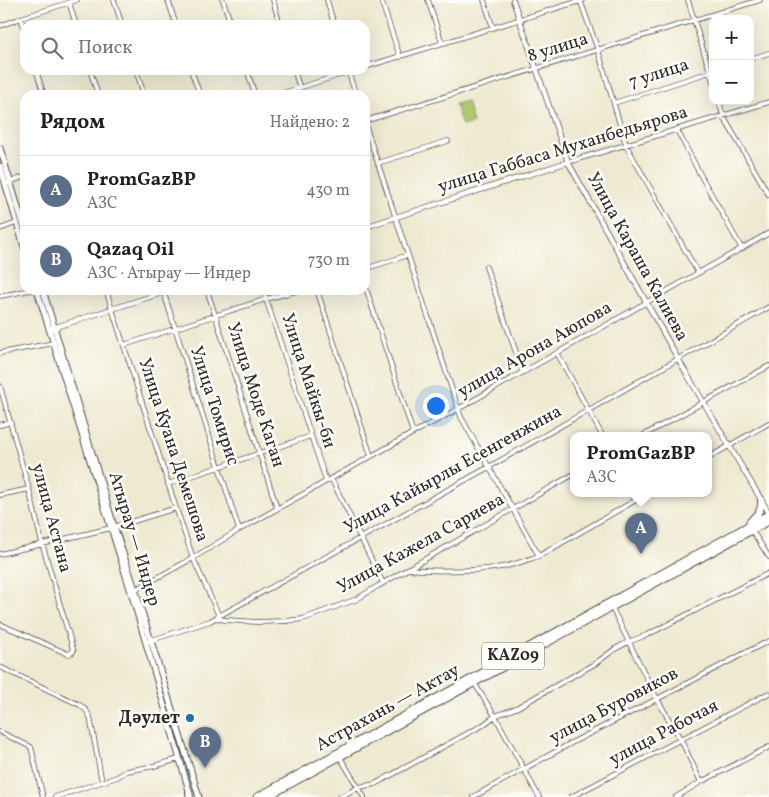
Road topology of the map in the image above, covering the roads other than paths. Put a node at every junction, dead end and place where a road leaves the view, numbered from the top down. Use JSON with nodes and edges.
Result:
{"nodes":[{"id":1,"x":76,"y":0,"type":"edge"},
{"id":2,"x":114,"y":0,"type":"edge"},
{"id":3,"x":168,"y":0,"type":"edge"},
{"id":4,"x":223,"y":0,"type":"edge"},
{"id":5,"x":272,"y":0,"type":"edge"},
{"id":6,"x":327,"y":0,"type":"edge"},
{"id":7,"x":380,"y":0,"type":"edge"},
{"id":8,"x":428,"y":0,"type":"edge"},
{"id":9,"x":484,"y":0,"type":"edge"},
{"id":10,"x":513,"y":0,"type":"edge"},
{"id":11,"x":581,"y":0,"type":"edge"},
{"id":12,"x":688,"y":0,"type":"edge"},
{"id":13,"x":760,"y":0,"type":"edge"},
{"id":14,"x":68,"y":2,"type":"junction"},
{"id":15,"x":21,"y":18,"type":"joint"},
{"id":16,"x":74,"y":20,"type":"edge"},
{"id":17,"x":120,"y":20,"type":"edge"},
{"id":18,"x":174,"y":20,"type":"edge"},
{"id":19,"x":230,"y":20,"type":"edge"},
{"id":20,"x":278,"y":20,"type":"edge"},
{"id":21,"x":333,"y":20,"type":"edge"},
{"id":22,"x":520,"y":20,"type":"junction"},
{"id":23,"x":694,"y":20,"type":"junction"},
{"id":24,"x":0,"y":26,"type":"edge"},
{"id":25,"x":493,"y":28,"type":"junction"},
{"id":26,"x":442,"y":43,"type":"junction"},
{"id":27,"x":598,"y":50,"type":"junction"},
{"id":28,"x":769,"y":53,"type":"edge"},
{"id":29,"x":400,"y":57,"type":"junction"},
{"id":30,"x":754,"y":58,"type":"edge"},
{"id":31,"x":709,"y":65,"type":"edge"},
{"id":32,"x":370,"y":66,"type":"edge"},
{"id":33,"x":538,"y":69,"type":"junction"},
{"id":34,"x":709,"y":72,"type":"edge"},
{"id":35,"x":38,"y":75,"type":"edge"},
{"id":36,"x":92,"y":75,"type":"edge"},
{"id":37,"x":138,"y":75,"type":"edge"},
{"id":38,"x":193,"y":75,"type":"edge"},
{"id":39,"x":249,"y":75,"type":"edge"},
{"id":40,"x":295,"y":75,"type":"edge"},
{"id":41,"x":336,"y":75,"type":"edge"},
{"id":42,"x":349,"y":75,"type":"edge"},
{"id":43,"x":299,"y":88,"type":"junction"},
{"id":44,"x":42,"y":90,"type":"edge"},
{"id":45,"x":96,"y":90,"type":"edge"},
{"id":46,"x":142,"y":90,"type":"edge"},
{"id":47,"x":198,"y":90,"type":"edge"},
{"id":48,"x":253,"y":90,"type":"edge"},
{"id":49,"x":292,"y":90,"type":"edge"},
{"id":50,"x":354,"y":90,"type":"edge"},
{"id":51,"x":769,"y":102,"type":"edge"},
{"id":52,"x":614,"y":103,"type":"junction"},
{"id":53,"x":720,"y":105,"type":"edge"},
{"id":54,"x":723,"y":116,"type":"junction"},
{"id":55,"x":370,"y":120,"type":"edge"},
{"id":56,"x":677,"y":130,"type":"junction"},
{"id":57,"x":370,"y":138,"type":"edge"},
{"id":58,"x":448,"y":141,"type":"dead end"},
{"id":59,"x":626,"y":145,"type":"junction"},
{"id":60,"x":0,"y":148,"type":"edge"},
{"id":61,"x":568,"y":162,"type":"junction"},
{"id":62,"x":378,"y":163,"type":"junction"},
{"id":63,"x":0,"y":166,"type":"edge"},
{"id":64,"x":20,"y":178,"type":"edge"},
{"id":65,"x":8,"y":183,"type":"junction"},
{"id":66,"x":769,"y":194,"type":"edge"},
{"id":67,"x":20,"y":216,"type":"edge"},
{"id":68,"x":396,"y":217,"type":"junction"},
{"id":69,"x":16,"y":223,"type":"junction"},
{"id":70,"x":370,"y":225,"type":"edge"},
{"id":71,"x":0,"y":229,"type":"edge"},
{"id":72,"x":769,"y":233,"type":"edge"},
{"id":73,"x":20,"y":235,"type":"edge"},
{"id":74,"x":742,"y":249,"type":"junction"},
{"id":75,"x":408,"y":255,"type":"junction"},
{"id":76,"x":370,"y":267,"type":"edge"},
{"id":77,"x":486,"y":267,"type":"dead end"},
{"id":78,"x":698,"y":274,"type":"junction"},
{"id":79,"x":20,"y":292,"type":"edge"},
{"id":80,"x":40,"y":295,"type":"edge"},
{"id":81,"x":44,"y":295,"type":"edge"},
{"id":82,"x":108,"y":295,"type":"edge"},
{"id":83,"x":152,"y":295,"type":"edge"},
{"id":84,"x":164,"y":295,"type":"edge"},
{"id":85,"x":209,"y":295,"type":"edge"},
{"id":86,"x":264,"y":295,"type":"edge"},
{"id":87,"x":283,"y":295,"type":"edge"},
{"id":88,"x":319,"y":295,"type":"edge"},
{"id":89,"x":369,"y":295,"type":"edge"},
{"id":90,"x":0,"y":296,"type":"edge"},
{"id":91,"x":266,"y":300,"type":"junction"},
{"id":92,"x":646,"y":302,"type":"junction"},
{"id":93,"x":769,"y":308,"type":"edge"},
{"id":94,"x":112,"y":309,"type":"junction"},
{"id":95,"x":215,"y":316,"type":"junction"},
{"id":96,"x":52,"y":328,"type":"junction"},
{"id":97,"x":175,"y":328,"type":"junction"},
{"id":98,"x":54,"y":343,"type":"junction"},
{"id":99,"x":124,"y":345,"type":"junction"},
{"id":100,"x":0,"y":353,"type":"edge"},
{"id":101,"x":557,"y":353,"type":"junction"},
{"id":102,"x":678,"y":359,"type":"junction"},
{"id":103,"x":769,"y":366,"type":"edge"},
{"id":104,"x":523,"y":372,"type":"junction"},
{"id":105,"x":0,"y":386,"type":"edge"},
{"id":106,"x":704,"y":402,"type":"junction"},
{"id":107,"x":458,"y":409,"type":"junction"},
{"id":108,"x":588,"y":410,"type":"junction"},
{"id":109,"x":11,"y":422,"type":"junction"},
{"id":110,"x":0,"y":424,"type":"edge"},
{"id":111,"x":769,"y":424,"type":"edge"},
{"id":112,"x":600,"y":432,"type":"edge"},
{"id":113,"x":649,"y":432,"type":"edge"},
{"id":114,"x":413,"y":433,"type":"junction"},
{"id":115,"x":311,"y":436,"type":"junction"},
{"id":116,"x":730,"y":446,"type":"junction"},
{"id":117,"x":260,"y":454,"type":"junction"},
{"id":118,"x":371,"y":456,"type":"junction"},
{"id":119,"x":712,"y":456,"type":"edge"},
{"id":120,"x":489,"y":467,"type":"junction"},
{"id":121,"x":219,"y":468,"type":"junction"},
{"id":122,"x":570,"y":476,"type":"edge"},
{"id":123,"x":331,"y":478,"type":"junction"},
{"id":124,"x":326,"y":481,"type":"junction"},
{"id":125,"x":168,"y":484,"type":"junction"},
{"id":126,"x":29,"y":489,"type":"junction"},
{"id":127,"x":0,"y":495,"type":"edge"},
{"id":128,"x":638,"y":498,"type":"edge"},
{"id":129,"x":761,"y":500,"type":"junction"},
{"id":130,"x":769,"y":504,"type":"edge"},
{"id":131,"x":176,"y":508,"type":"junction"},
{"id":132,"x":277,"y":508,"type":"junction"},
{"id":133,"x":512,"y":509,"type":"junction"},
{"id":134,"x":769,"y":513,"type":"edge"},
{"id":135,"x":769,"y":521,"type":"edge"},
{"id":136,"x":113,"y":527,"type":"junction"},
{"id":137,"x":750,"y":528,"type":"junction"},
{"id":138,"x":238,"y":530,"type":"junction"},
{"id":139,"x":360,"y":537,"type":"junction"},
{"id":140,"x":42,"y":544,"type":"junction"},
{"id":141,"x":0,"y":554,"type":"edge"},
{"id":142,"x":539,"y":556,"type":"junction"},
{"id":143,"x":769,"y":557,"type":"edge"},
{"id":144,"x":193,"y":558,"type":"junction"},
{"id":145,"x":407,"y":569,"type":"junction"},
{"id":146,"x":769,"y":573,"type":"edge"},
{"id":147,"x":384,"y":583,"type":"junction"},
{"id":148,"x":133,"y":590,"type":"junction"},
{"id":149,"x":612,"y":608,"type":"junction"},
{"id":150,"x":217,"y":617,"type":"junction"},
{"id":151,"x":0,"y":624,"type":"edge"},
{"id":152,"x":151,"y":640,"type":"junction"},
{"id":153,"x":769,"y":641,"type":"edge"},
{"id":154,"x":145,"y":642,"type":"junction"},
{"id":155,"x":628,"y":642,"type":"junction"},
{"id":156,"x":0,"y":667,"type":"edge"},
{"id":157,"x":473,"y":681,"type":"junction"},
{"id":158,"x":769,"y":693,"type":"edge"},
{"id":159,"x":657,"y":699,"type":"junction"},
{"id":160,"x":420,"y":710,"type":"junction"},
{"id":161,"x":495,"y":716,"type":"junction"},
{"id":162,"x":0,"y":732,"type":"edge"},
{"id":163,"x":680,"y":740,"type":"junction"},
{"id":164,"x":769,"y":747,"type":"edge"},
{"id":165,"x":340,"y":757,"type":"junction"},
{"id":166,"x":179,"y":759,"type":"junction"},
{"id":167,"x":524,"y":770,"type":"junction"},
{"id":168,"x":102,"y":782,"type":"junction"},
{"id":169,"x":702,"y":782,"type":"junction"},
{"id":170,"x":359,"y":787,"type":"junction"},
{"id":171,"x":190,"y":796,"type":"edge"},
{"id":172,"x":42,"y":797,"type":"edge"},
{"id":173,"x":56,"y":797,"type":"edge"},
{"id":174,"x":199,"y":797,"type":"edge"},
{"id":175,"x":256,"y":797,"type":"edge"},
{"id":176,"x":267,"y":797,"type":"edge"},
{"id":177,"x":340,"y":797,"type":"edge"},
{"id":178,"x":364,"y":797,"type":"edge"},
{"id":179,"x":473,"y":797,"type":"edge"},
{"id":180,"x":539,"y":797,"type":"edge"},
{"id":181,"x":571,"y":797,"type":"edge"},
{"id":182,"x":676,"y":797,"type":"edge"}],
"edges":[{"from":1,"to":14,"type":"street"},
{"from":2,"to":17,"type":"street"},
{"from":3,"to":18,"type":"street"},
{"from":4,"to":19,"type":"street"},
{"from":5,"to":20,"type":"street"},
{"from":6,"to":21,"type":"street"},
{"from":7,"to":29,"type":"street"},
{"from":8,"to":26,"type":"street"},
{"from":9,"to":25,"type":"street"},
{"from":10,"to":22,"type":"street","name":"Улица Караша Калиева"},
{"from":11,"to":22,"type":"street"},
{"from":11,"to":27,"type":"street"},
{"from":12,"to":23,"type":"street"},
{"from":13,"to":23,"type":"street","name":"8 улица"},
{"from":14,"to":15,"type":"street"},
{"from":14,"to":16,"type":"street"},
{"from":15,"to":24,"type":"street"},
{"from":22,"to":25,"type":"street"},
{"from":22,"to":33,"type":"street","name":"Улица Караша Калиева"},
{"from":23,"to":27,"type":"street","name":"8 улица"},
{"from":23,"to":31,"type":"street"},
{"from":25,"to":26,"type":"street"},
{"from":26,"to":29,"type":"street"},
{"from":27,"to":33,"type":"street","name":"8 улица"},
{"from":27,"to":52,"type":"street"},
{"from":28,"to":30,"type":"street"},
{"from":29,"to":32,"type":"street"},
{"from":33,"to":55,"type":"street","name":"8 улица"},
{"from":33,"to":61,"type":"street","name":"Улица Караша Калиева"},
{"from":34,"to":52,"type":"street","name":"7 улица"},
{"from":35,"to":44,"type":"street"},
{"from":36,"to":45,"type":"street"},
{"from":37,"to":46,"type":"street"},
{"from":38,"to":47,"type":"street"},
{"from":39,"to":48,"type":"street"},
{"from":40,"to":43,"type":"street"},
{"from":41,"to":43,"type":"street"},
{"from":42,"to":50,"type":"street"},
{"from":43,"to":49,"type":"street"},
{"from":51,"to":54,"type":"street","name":"улица Габбаса Муханбедьярова"},
{"from":52,"to":59,"type":"street"},
{"from":53,"to":54,"type":"street"},
{"from":54,"to":56,"type":"street","name":"улица Габбаса Муханбедьярова"},
{"from":54,"to":66,"type":"street"},
{"from":56,"to":59,"type":"street","name":"улица Габбаса Муханбедьярова"},
{"from":56,"to":74,"type":"street"},
{"from":57,"to":62,"type":"street"},
{"from":58,"to":62,"type":"street"},
{"from":59,"to":61,"type":"street","name":"улица Габбаса Муханбедьярова"},
{"from":59,"to":78,"type":"street"},
{"from":60,"to":65,"type":"main road"},
{"from":61,"to":68,"type":"street","name":"улица Габбаса Муханбедьярова"},
{"from":61,"to":92,"type":"street","name":"Улица Караша Калиева"},
{"from":62,"to":68,"type":"street"},
{"from":63,"to":65,"type":"main road"},
{"from":64,"to":65,"type":"street"},
{"from":65,"to":67,"type":"main road"},
{"from":65,"to":69,"type":"main road"},
{"from":68,"to":70,"type":"street","name":"улица Габбаса Муханбедьярова"},
{"from":68,"to":75,"type":"street"},
{"from":69,"to":71,"type":"street"},
{"from":69,"to":73,"type":"main road"},
{"from":72,"to":74,"type":"street","name":"улица Арона Аюпова"},
{"from":74,"to":78,"type":"street","name":"улица Арона Аюпова"},
{"from":75,"to":76,"type":"street"},
{"from":75,"to":107,"type":"street"},
{"from":77,"to":104,"type":"street"},
{"from":78,"to":92,"type":"street","name":"улица Арона Аюпова"},
{"from":79,"to":90,"type":"street"},
{"from":80,"to":96,"type":"main road","name":"Атырау — Индер"},
{"from":81,"to":96,"type":"main road","name":"Атырау — Индер"},
{"from":82,"to":94,"type":"street","name":"Улица Куана Демешова"},
{"from":83,"to":94,"type":"street"},
{"from":84,"to":97,"type":"street","name":"Улица Томирис"},
{"from":85,"to":95,"type":"street","name":"Улица Моде Каган"},
{"from":86,"to":91,"type":"street","name":"Улица Майкы-би"},
{"from":87,"to":91,"type":"street"},
{"from":88,"to":118,"type":"street"},
{"from":89,"to":114,"type":"street"},
{"from":91,"to":95,"type":"street"},
{"from":91,"to":115,"type":"street","name":"Улица Майкы-би"},
{"from":92,"to":101,"type":"street","name":"улица Арона Аюпова"},
{"from":92,"to":102,"type":"street","name":"Улица Караша Калиева"},
{"from":93,"to":102,"type":"street","name":"Улица Кайырлы Есенгенжина"},
{"from":94,"to":96,"type":"street"},
{"from":94,"to":99,"type":"street","name":"Улица Куана Демешова"},
{"from":95,"to":97,"type":"street"},
{"from":95,"to":117,"type":"street","name":"Улица Моде Каган"},
{"from":96,"to":98,"type":"main road","name":"Атырау — Индер"},
{"from":96,"to":136,"type":"main road","name":"Атырау — Индер"},
{"from":97,"to":99,"type":"street"},
{"from":97,"to":121,"type":"street","name":"Улица Томирис"},
{"from":98,"to":100,"type":"street"},
{"from":98,"to":136,"type":"main road","name":"Атырау — Индер"},
{"from":99,"to":125,"type":"street","name":"Улица Куана Демешова"},
{"from":101,"to":104,"type":"street","name":"улица Арона Аюпова"},
{"from":101,"to":108,"type":"street"},
{"from":102,"to":106,"type":"street","name":"Улица Караша Калиева"},
{"from":102,"to":108,"type":"street","name":"Улица Кайырлы Есенгенжина"},
{"from":103,"to":106,"type":"street"},
{"from":104,"to":107,"type":"street","name":"улица Арона Аюпова"},
{"from":105,"to":109,"type":"street","name":"улица Астана"},
{"from":106,"to":113,"type":"street"},
{"from":106,"to":116,"type":"street","name":"Улица Караша Калиева"},
{"from":107,"to":114,"type":"street","name":"улица Арона Аюпова"},
{"from":107,"to":120,"type":"street"},
{"from":108,"to":112,"type":"street"},
{"from":108,"to":120,"type":"street","name":"Улица Кайырлы Есенгенжина"},
{"from":109,"to":110,"type":"street"},
{"from":109,"to":126,"type":"street","name":"улица Астана"},
{"from":111,"to":116,"type":"street"},
{"from":114,"to":118,"type":"street","name":"улица Арона Аюпова"},
{"from":115,"to":117,"type":"street"},
{"from":115,"to":124,"type":"street","name":"Улица Майкы-би"},
{"from":116,"to":119,"type":"street"},
{"from":116,"to":129,"type":"street","name":"Улица Караша Калиева"},
{"from":117,"to":121,"type":"street"},
{"from":117,"to":132,"type":"street","name":"Улица Моде Каган"},
{"from":118,"to":123,"type":"street","name":"улица Арона Аюпова"},
{"from":120,"to":133,"type":"street"},
{"from":120,"to":139,"type":"street","name":"Улица Кайырлы Есенгенжина"},
{"from":121,"to":125,"type":"street"},
{"from":121,"to":138,"type":"street","name":"Улица Томирис"},
{"from":122,"to":133,"type":"street","name":"Улица Кажела Сариева"},
{"from":123,"to":124,"type":"street","name":"улица Арона Аюпова"},
{"from":123,"to":139,"type":"street"},
{"from":124,"to":132,"type":"street","name":"улица Арона Аюпова"},
{"from":125,"to":131,"type":"street","name":"Улица Куана Демешова"},
{"from":126,"to":127,"type":"street"},
{"from":126,"to":140,"type":"street","name":"улица Астана"},
{"from":128,"to":142,"type":"street"},
{"from":129,"to":130,"type":"highway"},
{"from":129,"to":134,"type":"street","name":"Улица Караша Калиева"},
{"from":129,"to":137,"type":"highway"},
{"from":131,"to":136,"type":"street"},
{"from":131,"to":144,"type":"street","name":"Улица Куана Демешова"},
{"from":132,"to":138,"type":"street","name":"улица Арона Аюпова"},
{"from":133,"to":142,"type":"street"},
{"from":133,"to":145,"type":"street","name":"Улица Кажела Сариева"},
{"from":134,"to":137,"type":"highway","name":"Астрахань — Актау","number":"KAZ09"},
{"from":135,"to":137,"type":"highway","name":"Астрахань — Актау","number":"KAZ09"},
{"from":136,"to":140,"type":"street"},
{"from":136,"to":148,"type":"main road","name":"Атырау — Индер"},
{"from":137,"to":143,"type":"street"},
{"from":137,"to":149,"type":"highway","name":"Астрахань — Актау","number":"KAZ09"},
{"from":137,"to":157,"type":"highway","name":"Астрахань — Актау","number":"KAZ09"},
{"from":138,"to":144,"type":"street","name":"улица Арона Аюпова"},
{"from":139,"to":147,"type":"street"},
{"from":139,"to":150,"type":"street","name":"Улица Кайырлы Есенгенжина"},
{"from":140,"to":141,"type":"street"},
{"from":140,"to":151,"type":"street","name":"улица Астана"},
{"from":142,"to":145,"type":"street"},
{"from":144,"to":148,"type":"street","name":"улица Арона Аюпова"},
{"from":144,"to":150,"type":"street","name":"Улица Куана Демешова"},
{"from":145,"to":147,"type":"street","name":"Улица Кажела Сариева"},
{"from":146,"to":155,"type":"street"},
{"from":147,"to":150,"type":"street","name":"Улица Кажела Сариева"},
{"from":148,"to":152,"type":"main road","name":"Атырау — Индер"},
{"from":148,"to":154,"type":"main road","name":"Атырау — Индер"},
{"from":149,"to":155,"type":"street"},
{"from":149,"to":157,"type":"highway","name":"Астрахань — Актау","number":"KAZ09"},
{"from":150,"to":152,"type":"street","name":"Улица Кайырлы Есенгенжина"},
{"from":152,"to":154,"type":"street","name":"Улица Кайырлы Есенгенжина"},
{"from":152,"to":174,"type":"main road","name":"Атырау — Индер"},
{"from":153,"to":159,"type":"street","name":"улица Буровиков"},
{"from":154,"to":166,"type":"main road","name":"Атырау — Индер"},
{"from":155,"to":159,"type":"street"},
{"from":155,"to":161,"type":"street"},
{"from":156,"to":168,"type":"street"},
{"from":157,"to":160,"type":"highway","name":"Астрахань — Актау","number":"KAZ09"},
{"from":157,"to":161,"type":"street"},
{"from":158,"to":163,"type":"street","name":"улица Рабочая"},
{"from":159,"to":163,"type":"street"},
{"from":159,"to":167,"type":"street","name":"улица Буровиков"},
{"from":160,"to":165,"type":"highway","name":"Астрахань — Актау","number":"KAZ09"},
{"from":160,"to":175,"type":"highway","name":"Астрахань — Актау","number":"KAZ09"},
{"from":161,"to":167,"type":"street"},
{"from":161,"to":170,"type":"street"},
{"from":162,"to":172,"type":"street"},
{"from":163,"to":169,"type":"street"},
{"from":163,"to":181,"type":"street","name":"улица Рабочая"},
{"from":164,"to":169,"type":"street"},
{"from":165,"to":170,"type":"street"},
{"from":165,"to":176,"type":"highway","name":"Астрахань — Актау","number":"KAZ09"},
{"from":166,"to":168,"type":"street"},
{"from":166,"to":171,"type":"main road","name":"Атырау — Индер"},
{"from":167,"to":179,"type":"street","name":"улица Буровиков"},
{"from":167,"to":180,"type":"street"},
{"from":168,"to":173,"type":"street"},
{"from":169,"to":182,"type":"street"},
{"from":170,"to":177,"type":"street"},
{"from":170,"to":178,"type":"street"}]}
